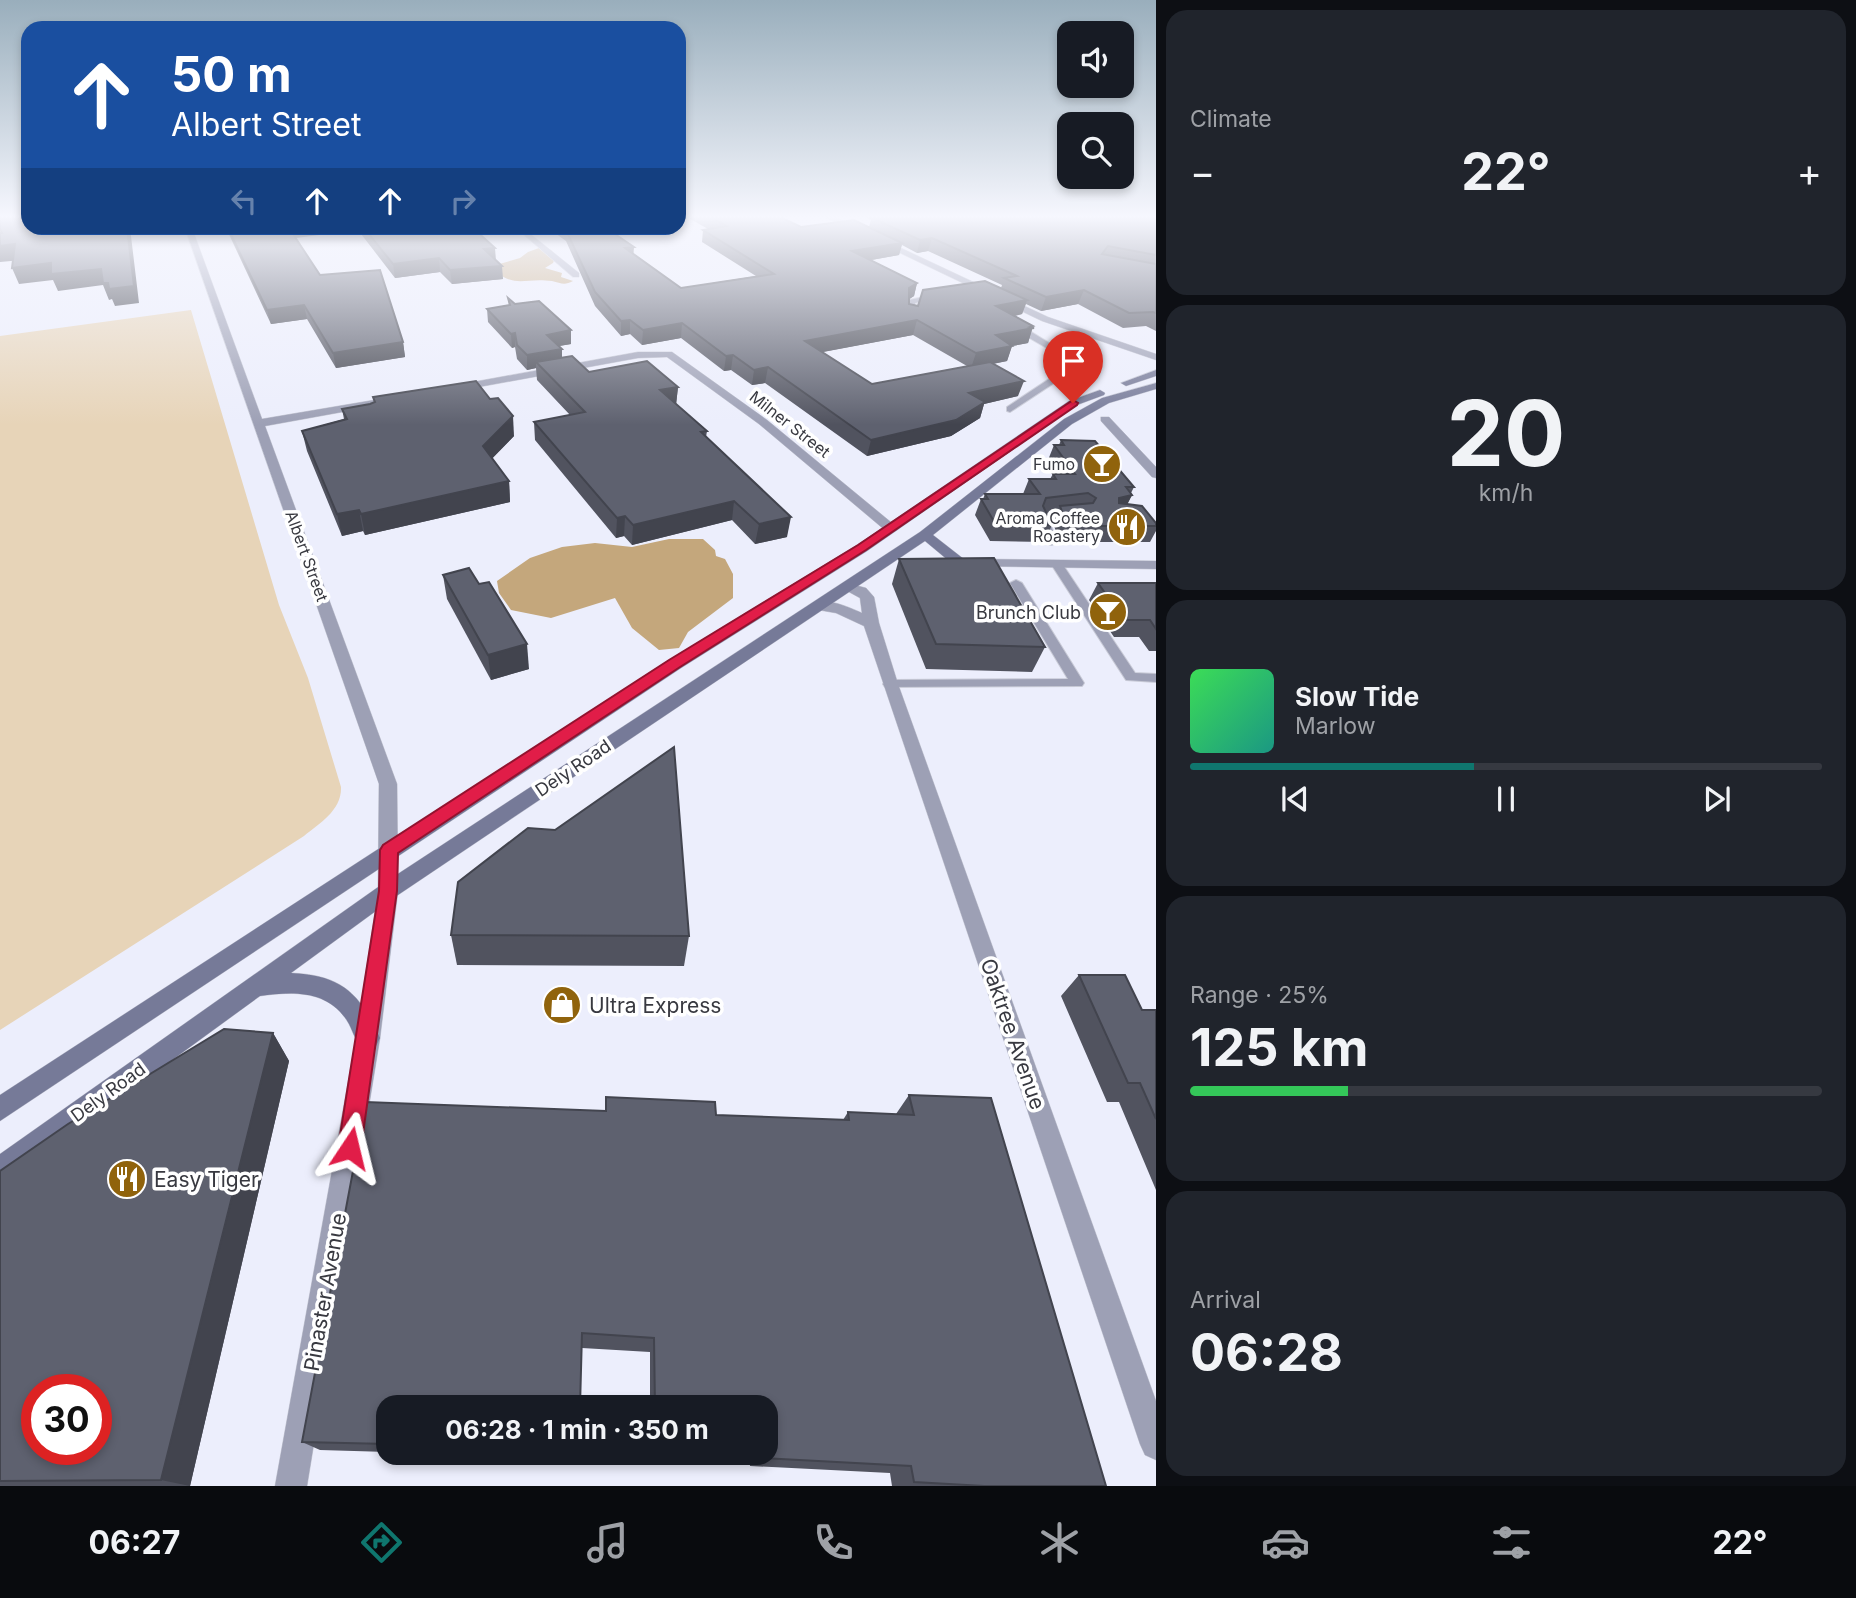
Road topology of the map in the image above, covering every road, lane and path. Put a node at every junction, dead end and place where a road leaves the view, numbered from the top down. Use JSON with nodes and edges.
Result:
{"nodes":[{"id":1,"x":210,"y":286,"type":"edge"},
{"id":2,"x":975,"y":286,"type":"edge"},
{"id":3,"x":981,"y":289,"type":"junction"},
{"id":4,"x":968,"y":291,"type":"edge"},
{"id":5,"x":944,"y":295,"type":"edge"},
{"id":6,"x":910,"y":316,"type":"edge"},
{"id":7,"x":1013,"y":325,"type":"edge"},
{"id":8,"x":1156,"y":357,"type":"edge"},
{"id":9,"x":1156,"y":373,"type":"edge"},
{"id":10,"x":1156,"y":386,"type":"edge"},
{"id":11,"x":448,"y":390,"type":"edge"},
{"id":12,"x":408,"y":397,"type":"edge"},
{"id":13,"x":1010,"y":409,"type":"dead end"},
{"id":14,"x":1105,"y":419,"type":"dead end"},
{"id":15,"x":260,"y":423,"type":"junction"},
{"id":16,"x":1156,"y":474,"type":"edge"},
{"id":17,"x":1082,"y":515,"type":"edge"},
{"id":18,"x":891,"y":528,"type":"junction"},
{"id":19,"x":925,"y":535,"type":"junction"},
{"id":20,"x":1052,"y":542,"type":"edge"},
{"id":21,"x":885,"y":562,"type":"junction"},
{"id":22,"x":910,"y":562,"type":"edge"},
{"id":23,"x":935,"y":562,"type":"edge"},
{"id":24,"x":960,"y":563,"type":"junction"},
{"id":25,"x":1057,"y":564,"type":"junction"},
{"id":26,"x":1156,"y":565,"type":"edge"},
{"id":27,"x":1016,"y":583,"type":"dead end"},
{"id":28,"x":847,"y":587,"type":"junction"},
{"id":29,"x":784,"y":596,"type":"junction"},
{"id":30,"x":818,"y":606,"type":"junction"},
{"id":31,"x":871,"y":623,"type":"junction"},
{"id":32,"x":1156,"y":678,"type":"edge"},
{"id":33,"x":890,"y":684,"type":"junction"},
{"id":34,"x":389,"y":850,"type":"junction"},
{"id":35,"x":388,"y":891,"type":"junction"},
{"id":36,"x":253,"y":986,"type":"junction"},
{"id":37,"x":368,"y":1038,"type":"junction"},
{"id":38,"x":0,"y":1109,"type":"edge"},
{"id":39,"x":0,"y":1170,"type":"edge"},
{"id":40,"x":1156,"y":1444,"type":"edge"},
{"id":41,"x":291,"y":1486,"type":"edge"}],
"edges":[{"from":1,"to":15,"type":"street","name":"Albert Street"},
{"from":2,"to":3,"type":"street"},
{"from":3,"to":4,"type":"lane"},
{"from":3,"to":8,"type":"street"},
{"from":5,"to":6,"type":"lane"},
{"from":7,"to":13,"type":"lane"},
{"from":9,"to":18,"type":"main road","name":"Dely Road"},
{"from":10,"to":19,"type":"main road","name":"Dely Road"},
{"from":11,"to":18,"type":"street","name":"Milner Street"},
{"from":12,"to":15,"type":"street"},
{"from":14,"to":16,"type":"street"},
{"from":15,"to":34,"type":"street","name":"Albert Street"},
{"from":17,"to":20,"type":"lane"},
{"from":18,"to":29,"type":"main road","name":"Dely Road"},
{"from":19,"to":21,"type":"main road","name":"Dely Road"},
{"from":19,"to":24,"type":"main road"},
{"from":21,"to":22,"type":"street"},
{"from":21,"to":28,"type":"main road","name":"Dely Road"},
{"from":21,"to":29,"type":"main road"},
{"from":23,"to":24,"type":"street"},
{"from":24,"to":25,"type":"street"},
{"from":25,"to":26,"type":"street"},
{"from":25,"to":32,"type":"lane"},
{"from":27,"to":33,"type":"lane"},
{"from":28,"to":30,"type":"main road","name":"Dely Road"},
{"from":28,"to":31,"type":"street","name":"Oaktree Avenue"},
{"from":29,"to":34,"type":"main road","name":"Dely Road"},
{"from":30,"to":31,"type":"street"},
{"from":30,"to":35,"type":"main road","name":"Dely Road"},
{"from":31,"to":33,"type":"street","name":"Oaktree Avenue"},
{"from":33,"to":40,"type":"street","name":"Oaktree Avenue"},
{"from":34,"to":35,"type":"street","name":"Albert Street"},
{"from":34,"to":38,"type":"main road","name":"Dely Road"},
{"from":35,"to":36,"type":"main road","name":"Dely Road"},
{"from":35,"to":37,"type":"street","name":"Pinaster Avenue"},
{"from":36,"to":37,"type":"main road"},
{"from":36,"to":39,"type":"main road","name":"Dely Road"},
{"from":37,"to":41,"type":"street","name":"Pinaster Avenue"}]}
